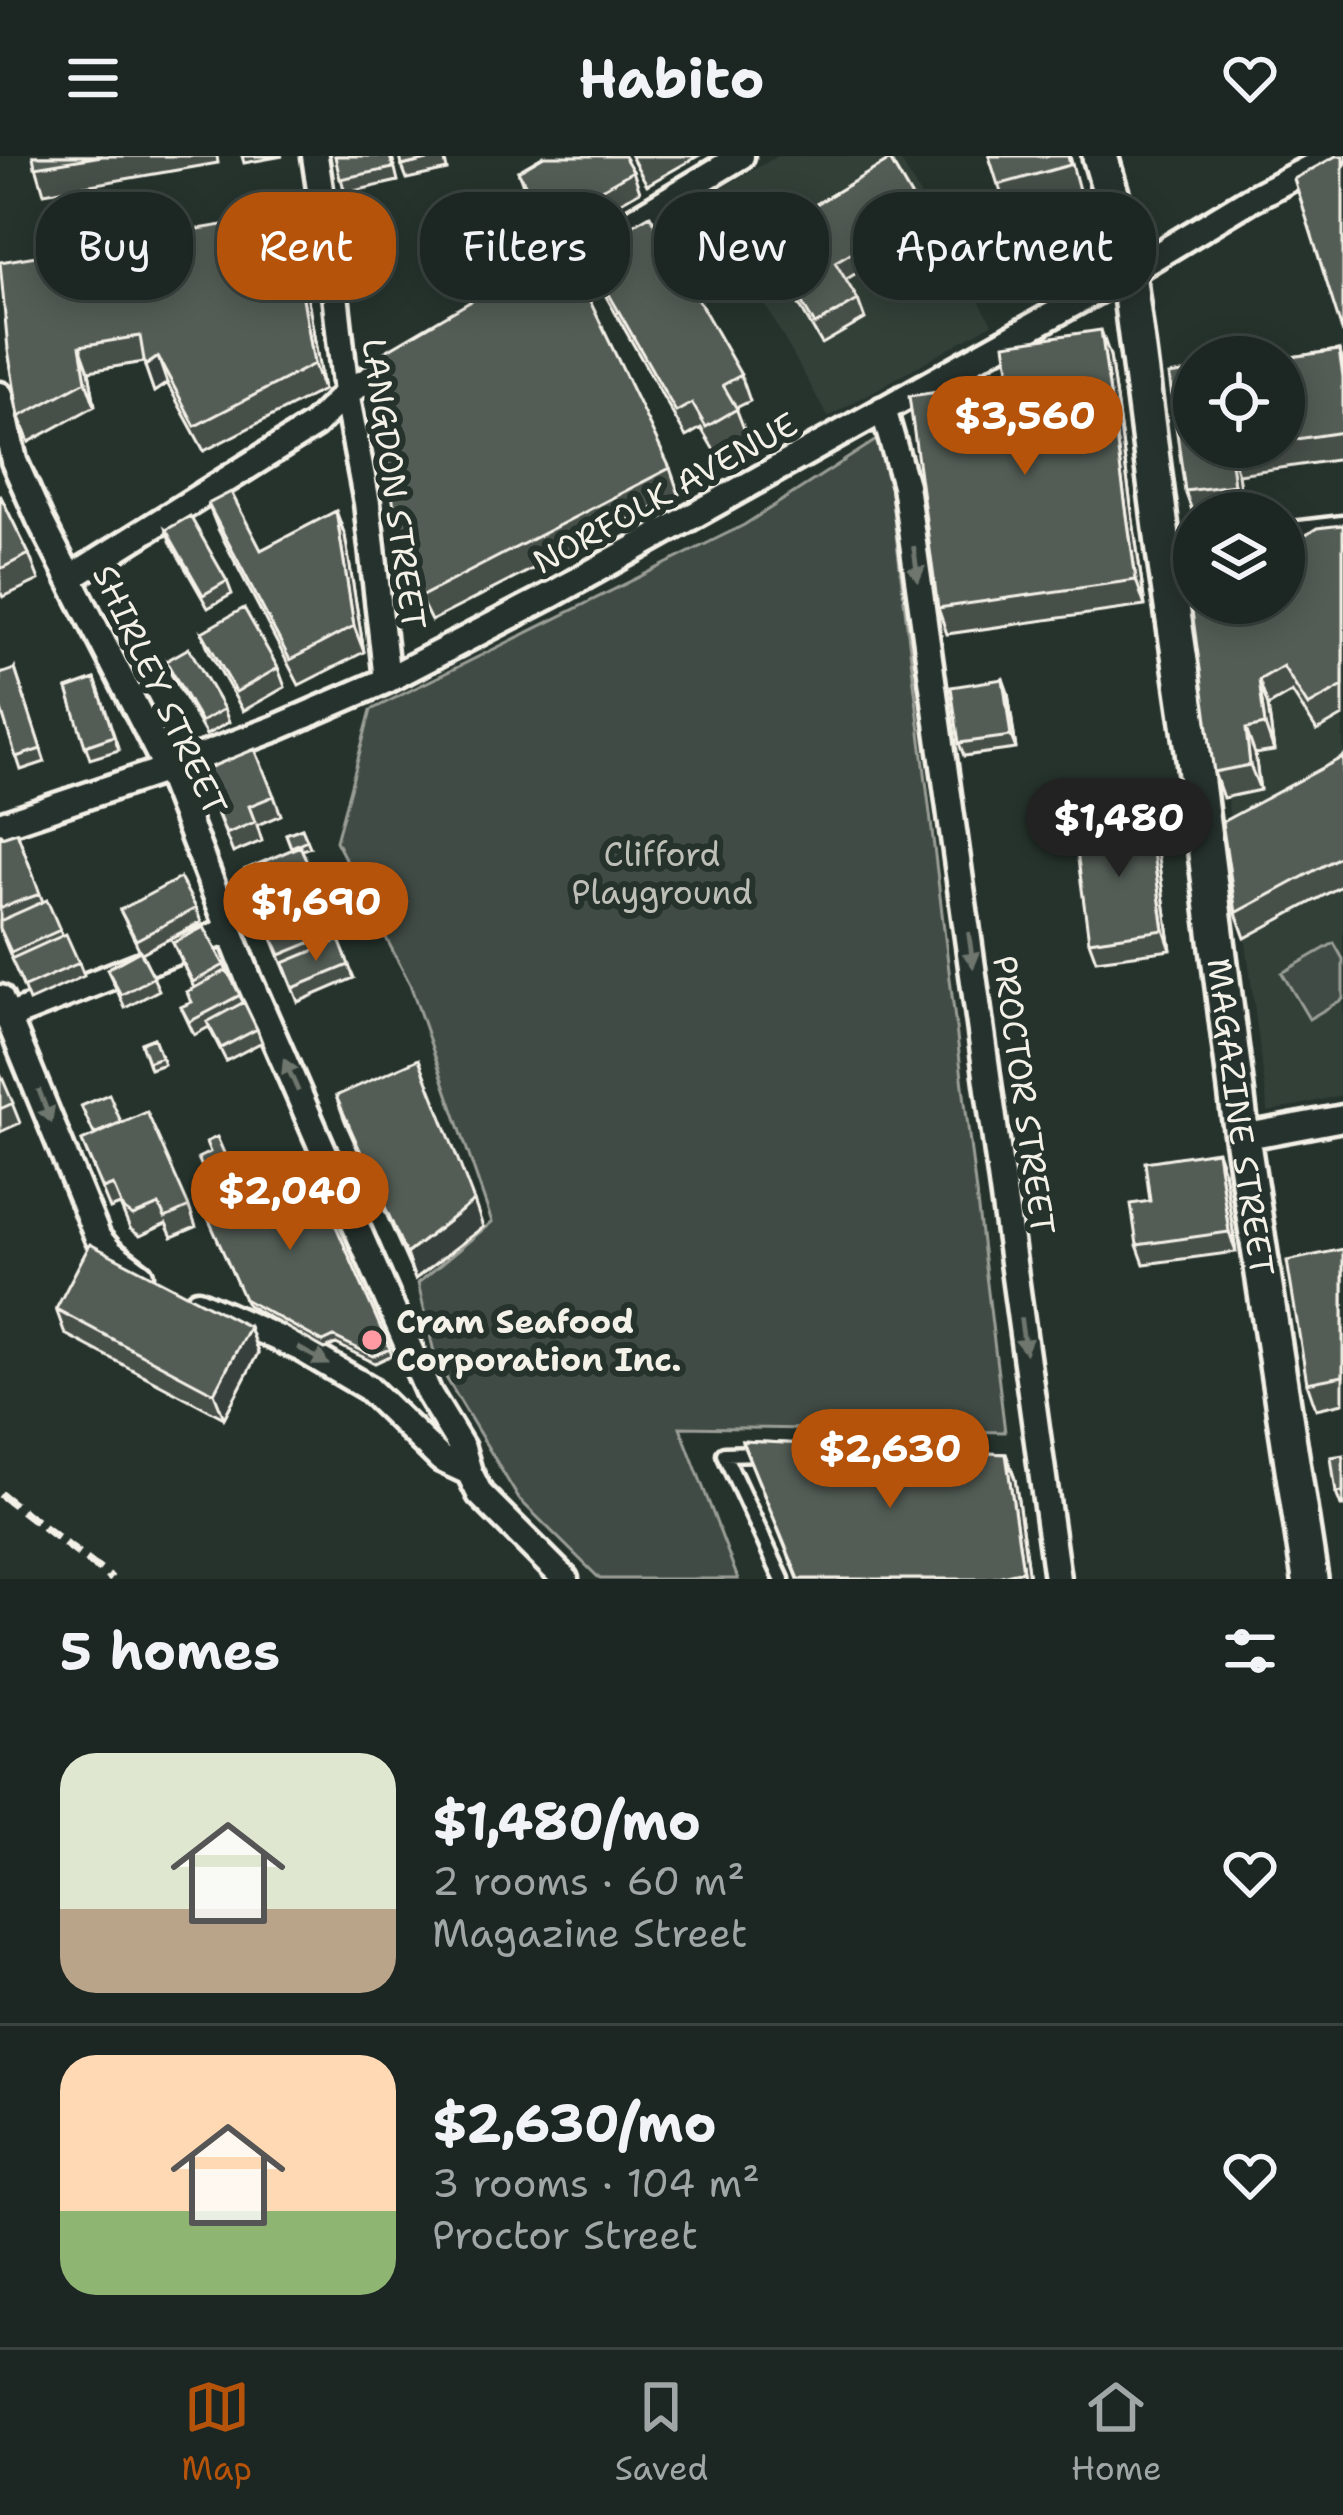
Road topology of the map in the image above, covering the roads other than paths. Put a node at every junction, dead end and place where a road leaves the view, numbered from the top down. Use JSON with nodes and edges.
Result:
{"nodes":[{"id":1,"x":315,"y":156,"type":"edge"},
{"id":2,"x":741,"y":156,"type":"edge"},
{"id":3,"x":1100,"y":156,"type":"edge"},
{"id":4,"x":1333,"y":156,"type":"edge"},
{"id":5,"x":1111,"y":192,"type":"edge"},
{"id":6,"x":630,"y":223,"type":"edge"},
{"id":7,"x":1156,"y":256,"type":"edge"},
{"id":8,"x":1079,"y":300,"type":"edge"},
{"id":9,"x":1133,"y":300,"type":"edge"},
{"id":10,"x":423,"y":347,"type":"edge"},
{"id":11,"x":346,"y":393,"type":"junction"},
{"id":12,"x":0,"y":395,"type":"edge"},
{"id":13,"x":883,"y":409,"type":"junction"},
{"id":14,"x":1173,"y":517,"type":"edge"},
{"id":15,"x":1343,"y":529,"type":"edge"},
{"id":16,"x":1305,"y":534,"type":"edge"},
{"id":17,"x":70,"y":578,"type":"junction"},
{"id":18,"x":1184,"y":624,"type":"edge"},
{"id":19,"x":387,"y":680,"type":"junction"},
{"id":20,"x":167,"y":769,"type":"junction"},
{"id":21,"x":0,"y":826,"type":"edge"},
{"id":22,"x":230,"y":930,"type":"junction"},
{"id":23,"x":4,"y":1007,"type":"edge"},
{"id":24,"x":1343,"y":1118,"type":"edge"},
{"id":25,"x":1242,"y":1136,"type":"junction"},
{"id":26,"x":770,"y":1453,"type":"edge"},
{"id":27,"x":469,"y":1472,"type":"junction"},
{"id":28,"x":565,"y":1579,"type":"edge"},
{"id":29,"x":782,"y":1579,"type":"edge"},
{"id":30,"x":1057,"y":1579,"type":"edge"},
{"id":31,"x":1310,"y":1579,"type":"edge"}],
"edges":[{"from":1,"to":11,"type":"street","name":"LANGDON STREET"},
{"from":2,"to":6,"type":"street"},
{"from":3,"to":5,"type":"main road","name":"MAGAZINE STREET"},
{"from":4,"to":7,"type":"street","name":"NORFOLK AVENUE"},
{"from":8,"to":13,"type":"street","name":"NORFOLK AVENUE"},
{"from":9,"to":14,"type":"main road","name":"MAGAZINE STREET"},
{"from":10,"to":11,"type":"street"},
{"from":11,"to":17,"type":"street"},
{"from":11,"to":19,"type":"street","name":"LANGDON STREET"},
{"from":12,"to":17,"type":"street","name":"SHIRLEY STREET"},
{"from":13,"to":19,"type":"street","name":"NORFOLK AVENUE"},
{"from":13,"to":30,"type":"street","name":"PROCTOR STREET","one_way":true},
{"from":15,"to":16,"type":"street"},
{"from":17,"to":20,"type":"street","name":"SHIRLEY STREET"},
{"from":18,"to":25,"type":"main road","name":"MAGAZINE STREET"},
{"from":19,"to":20,"type":"street","name":"NORFOLK AVENUE"},
{"from":20,"to":21,"type":"street","name":"NORFOLK AVENUE"},
{"from":20,"to":22,"type":"street","name":"SHIRLEY STREET"},
{"from":22,"to":23,"type":"street"},
{"from":27,"to":22,"type":"street","name":"SHIRLEY STREET","one_way":true},
{"from":23,"to":27,"type":"street","one_way":true},
{"from":24,"to":25,"type":"street"},
{"from":25,"to":31,"type":"main road","name":"MAGAZINE STREET"},
{"from":26,"to":29,"type":"lane"},
{"from":27,"to":28,"type":"street","name":"SHIRLEY STREET"}]}
